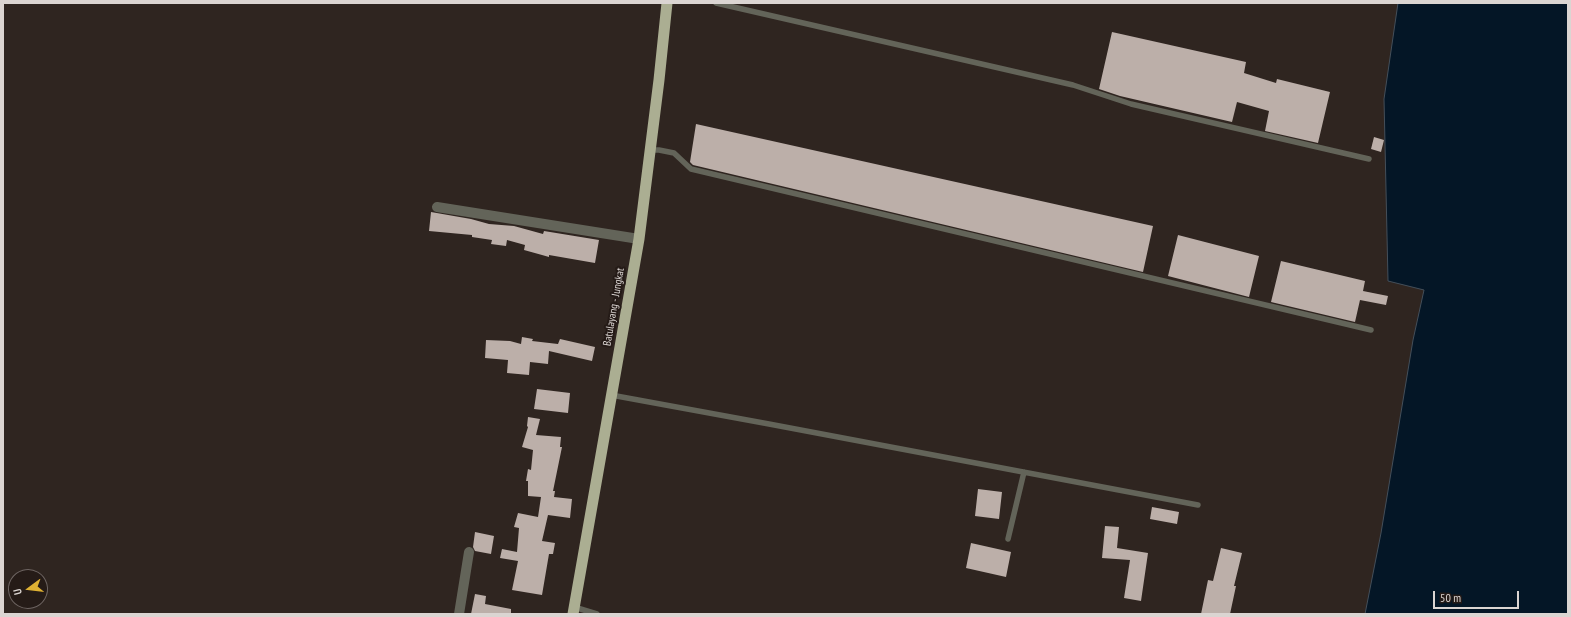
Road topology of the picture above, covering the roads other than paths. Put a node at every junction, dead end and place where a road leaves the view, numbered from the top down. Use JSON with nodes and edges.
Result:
{"nodes":[{"id":1,"x":667,"y":3,"type":"edge"},
{"id":2,"x":716,"y":3,"type":"edge"},
{"id":3,"x":651,"y":150,"type":"junction"},
{"id":4,"x":1369,"y":159,"type":"dead end"},
{"id":5,"x":437,"y":208,"type":"dead end"},
{"id":6,"x":639,"y":239,"type":"junction"},
{"id":7,"x":1371,"y":330,"type":"dead end"},
{"id":8,"x":611,"y":396,"type":"junction"},
{"id":9,"x":1024,"y":472,"type":"junction"},
{"id":10,"x":1198,"y":505,"type":"dead end"},
{"id":11,"x":1008,"y":539,"type":"dead end"},
{"id":12,"x":469,"y":552,"type":"dead end"},
{"id":13,"x":574,"y":610,"type":"edge"},
{"id":14,"x":459,"y":614,"type":"edge"},
{"id":15,"x":597,"y":614,"type":"edge"}],
"edges":[{"from":1,"to":3,"type":"highway","name":"Batulayang - Jungkat"},
{"from":2,"to":4,"type":"lane"},
{"from":3,"to":6,"type":"highway","name":"Batulayang - Jungkat"},
{"from":3,"to":7,"type":"lane"},
{"from":5,"to":6,"type":"street"},
{"from":6,"to":8,"type":"highway","name":"Batulayang - Jungkat"},
{"from":8,"to":9,"type":"lane"},
{"from":8,"to":13,"type":"highway","name":"Batulayang - Jungkat"},
{"from":9,"to":10,"type":"lane"},
{"from":9,"to":11,"type":"lane"},
{"from":12,"to":14,"type":"street"},
{"from":13,"to":15,"type":"lane"}]}
